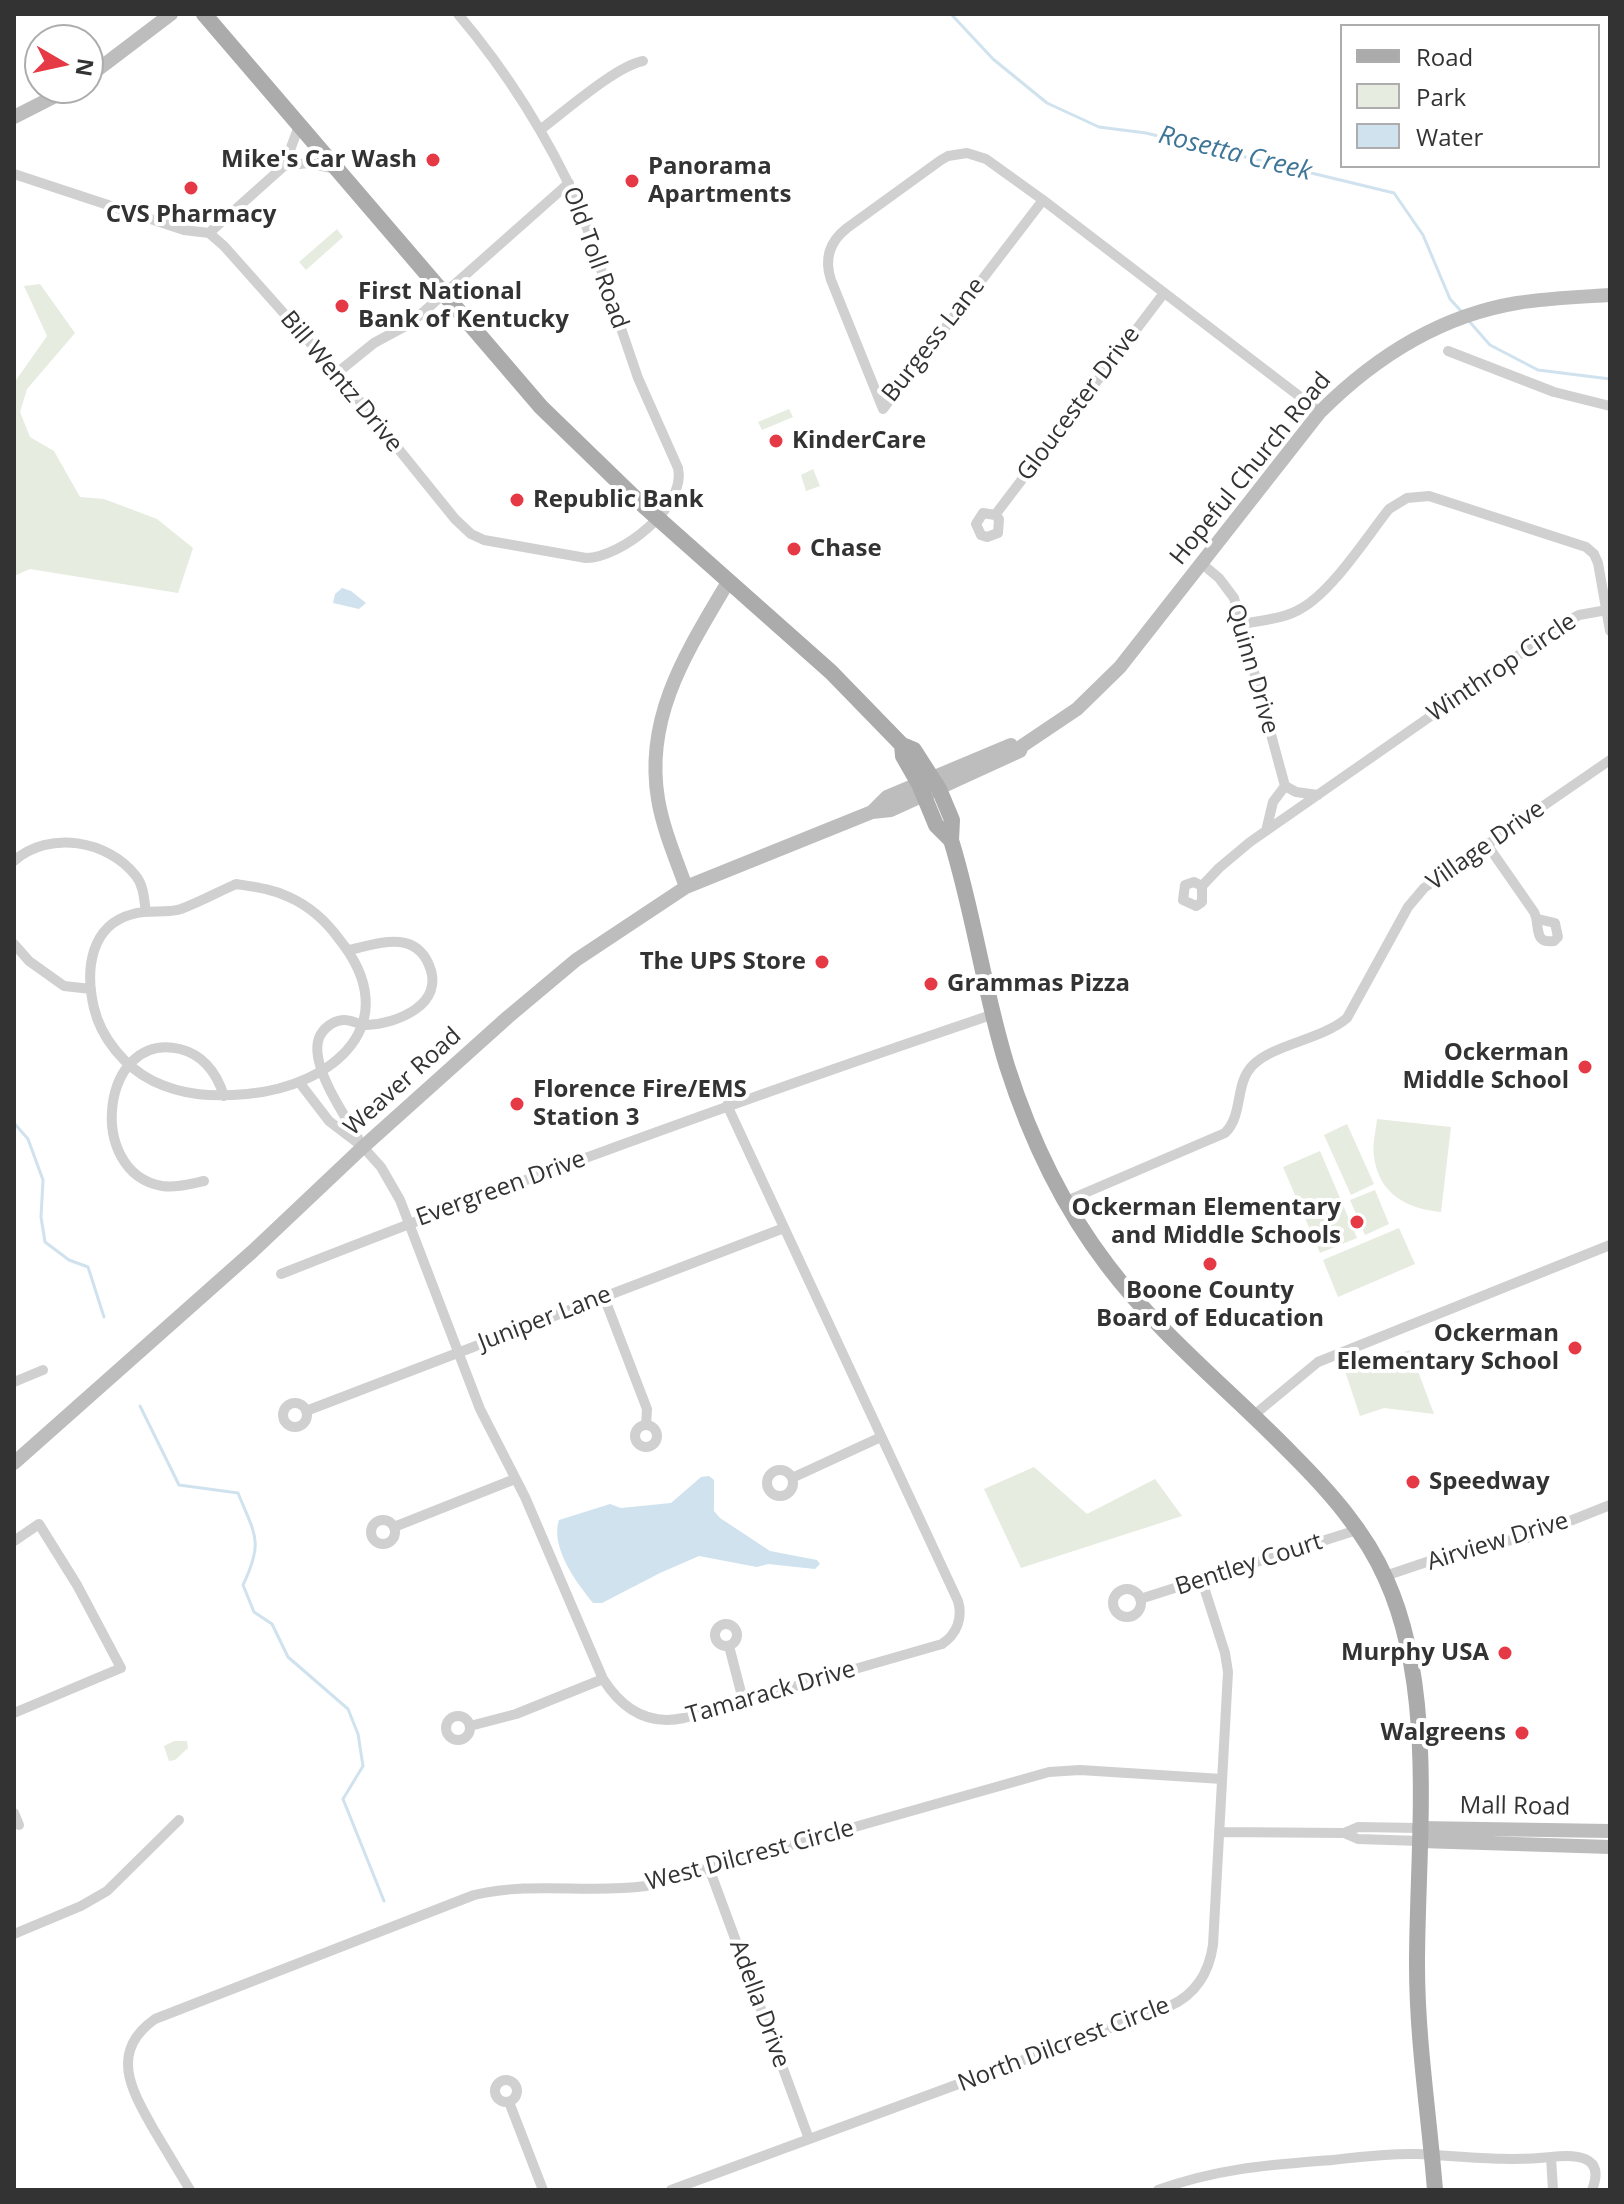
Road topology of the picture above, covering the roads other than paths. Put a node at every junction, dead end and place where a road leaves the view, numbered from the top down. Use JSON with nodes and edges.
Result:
{"nodes":[{"id":1,"x":171,"y":14,"type":"edge"},
{"id":2,"x":204,"y":14,"type":"edge"},
{"id":3,"x":458,"y":14,"type":"edge"},
{"id":4,"x":643,"y":61,"type":"dead end"},
{"id":5,"x":104,"y":65,"type":"edge"},
{"id":6,"x":40,"y":104,"type":"edge"},
{"id":7,"x":14,"y":117,"type":"edge"},
{"id":8,"x":299,"y":126,"type":"junction"},
{"id":9,"x":540,"y":130,"type":"junction"},
{"id":10,"x":284,"y":166,"type":"junction"},
{"id":11,"x":336,"y":169,"type":"junction"},
{"id":12,"x":14,"y":174,"type":"edge"},
{"id":13,"x":569,"y":183,"type":"junction"},
{"id":14,"x":1043,"y":200,"type":"junction"},
{"id":15,"x":209,"y":233,"type":"junction"},
{"id":16,"x":1164,"y":293,"type":"junction"},
{"id":17,"x":444,"y":294,"type":"junction"},
{"id":18,"x":1610,"y":295,"type":"edge"},
{"id":19,"x":1448,"y":351,"type":"dead end"},
{"id":20,"x":337,"y":373,"type":"junction"},
{"id":21,"x":1610,"y":406,"type":"edge"},
{"id":22,"x":1320,"y":412,"type":"junction"},
{"id":23,"x":995,"y":515,"type":"dead end"},
{"id":24,"x":658,"y":518,"type":"junction"},
{"id":25,"x":1201,"y":563,"type":"junction"},
{"id":26,"x":728,"y":582,"type":"junction"},
{"id":27,"x":1607,"y":610,"type":"junction"},
{"id":28,"x":1242,"y":624,"type":"junction"},
{"id":29,"x":1610,"y":631,"type":"edge"},
{"id":30,"x":1610,"y":760,"type":"edge"},
{"id":31,"x":1285,"y":786,"type":"junction"},
{"id":32,"x":929,"y":787,"type":"junction"},
{"id":33,"x":1318,"y":795,"type":"junction"},
{"id":34,"x":1266,"y":831,"type":"junction"},
{"id":35,"x":1486,"y":843,"type":"junction"},
{"id":36,"x":14,"y":861,"type":"edge"},
{"id":37,"x":1202,"y":886,"type":"dead end"},
{"id":38,"x":686,"y":887,"type":"junction"},
{"id":39,"x":146,"y":912,"type":"junction"},
{"id":40,"x":1538,"y":919,"type":"dead end"},
{"id":41,"x":14,"y":944,"type":"edge"},
{"id":42,"x":349,"y":950,"type":"junction"},
{"id":43,"x":91,"y":989,"type":"junction"},
{"id":44,"x":994,"y":1014,"type":"junction"},
{"id":45,"x":363,"y":1025,"type":"junction"},
{"id":46,"x":128,"y":1064,"type":"junction"},
{"id":47,"x":323,"y":1071,"type":"junction"},
{"id":48,"x":299,"y":1082,"type":"junction"},
{"id":49,"x":224,"y":1096,"type":"junction"},
{"id":50,"x":727,"y":1105,"type":"junction"},
{"id":51,"x":363,"y":1147,"type":"junction"},
{"id":52,"x":204,"y":1181,"type":"dead end"},
{"id":53,"x":1064,"y":1202,"type":"junction"},
{"id":54,"x":409,"y":1223,"type":"junction"},
{"id":55,"x":784,"y":1228,"type":"junction"},
{"id":56,"x":1610,"y":1245,"type":"edge"},
{"id":57,"x":281,"y":1274,"type":"dead end"},
{"id":58,"x":604,"y":1297,"type":"junction"},
{"id":59,"x":458,"y":1352,"type":"junction"},
{"id":60,"x":43,"y":1370,"type":"dead end"},
{"id":61,"x":14,"y":1382,"type":"edge"},
{"id":62,"x":306,"y":1411,"type":"dead end"},
{"id":63,"x":1254,"y":1415,"type":"junction"},
{"id":64,"x":646,"y":1425,"type":"dead end"},
{"id":65,"x":881,"y":1437,"type":"junction"},
{"id":66,"x":14,"y":1463,"type":"edge"},
{"id":67,"x":792,"y":1478,"type":"dead end"},
{"id":68,"x":515,"y":1479,"type":"junction"},
{"id":69,"x":1610,"y":1505,"type":"edge"},
{"id":70,"x":394,"y":1527,"type":"dead end"},
{"id":71,"x":1357,"y":1530,"type":"junction"},
{"id":72,"x":14,"y":1541,"type":"edge"},
{"id":73,"x":1385,"y":1576,"type":"junction"},
{"id":74,"x":1202,"y":1581,"type":"junction"},
{"id":75,"x":1140,"y":1599,"type":"dead end"},
{"id":76,"x":729,"y":1646,"type":"dead end"},
{"id":77,"x":603,"y":1679,"type":"junction"},
{"id":78,"x":743,"y":1700,"type":"junction"},
{"id":79,"x":14,"y":1713,"type":"edge"},
{"id":80,"x":470,"y":1726,"type":"dead end"},
{"id":81,"x":1222,"y":1779,"type":"junction"},
{"id":82,"x":14,"y":1813,"type":"edge"},
{"id":83,"x":179,"y":1820,"type":"dead end"},
{"id":84,"x":19,"y":1825,"type":"dead end"},
{"id":85,"x":1610,"y":1831,"type":"edge"},
{"id":86,"x":1219,"y":1832,"type":"junction"},
{"id":87,"x":1420,"y":1834,"type":"junction"},
{"id":88,"x":1610,"y":1847,"type":"edge"},
{"id":89,"x":709,"y":1868,"type":"junction"},
{"id":90,"x":14,"y":1934,"type":"edge"},
{"id":91,"x":509,"y":2102,"type":"dead end"},
{"id":92,"x":809,"y":2139,"type":"junction"},
{"id":93,"x":1432,"y":2155,"type":"junction"},
{"id":94,"x":1551,"y":2157,"type":"junction"},
{"id":95,"x":1175,"y":2187,"type":"edge"},
{"id":96,"x":190,"y":2190,"type":"edge"},
{"id":97,"x":543,"y":2190,"type":"edge"},
{"id":98,"x":671,"y":2190,"type":"edge"},
{"id":99,"x":1158,"y":2190,"type":"edge"},
{"id":100,"x":1435,"y":2190,"type":"edge"},
{"id":101,"x":1553,"y":2190,"type":"edge"},
{"id":102,"x":1592,"y":2190,"type":"edge"}],
"edges":[{"from":1,"to":5,"type":"main road"},
{"from":2,"to":8,"type":"main road"},
{"from":3,"to":9,"type":"street","name":"Old Toll Road"},
{"from":4,"to":9,"type":"street"},
{"from":6,"to":7,"type":"main road"},
{"from":8,"to":10,"type":"street"},
{"from":8,"to":11,"type":"main road"},
{"from":9,"to":13,"type":"street","name":"Old Toll Road"},
{"from":10,"to":11,"type":"street"},
{"from":10,"to":15,"type":"street"},
{"from":11,"to":17,"type":"main road"},
{"from":12,"to":15,"type":"street"},
{"from":13,"to":17,"type":"street"},
{"from":13,"to":24,"type":"street","name":"Old Toll Road"},
{"from":14,"to":14,"type":"street","name":"Burgess Lane"},
{"from":14,"to":16,"type":"street","name":"Burgess Lane"},
{"from":15,"to":20,"type":"street","name":"Bill Wentz Drive"},
{"from":16,"to":22,"type":"street","name":"Burgess Lane"},
{"from":16,"to":23,"type":"street","name":"Gloucester Drive"},
{"from":17,"to":20,"type":"street"},
{"from":17,"to":24,"type":"main road"},
{"from":18,"to":22,"type":"main road","name":"Hopeful Church Road"},
{"from":19,"to":21,"type":"street"},
{"from":20,"to":24,"type":"street","name":"Bill Wentz Drive"},
{"from":22,"to":25,"type":"main road","name":"Hopeful Church Road"},
{"from":24,"to":26,"type":"main road"},
{"from":25,"to":28,"type":"street","name":"Quinn Drive"},
{"from":25,"to":32,"type":"main road","name":"Hopeful Church Road"},
{"from":26,"to":32,"type":"main road"},
{"from":26,"to":38,"type":"main road"},
{"from":27,"to":28,"type":"street","name":"Winthrop Circle"},
{"from":27,"to":29,"type":"street"},
{"from":27,"to":33,"type":"street","name":"Winthrop Circle"},
{"from":28,"to":31,"type":"street","name":"Quinn Drive"},
{"from":30,"to":35,"type":"street","name":"Village Drive"},
{"from":31,"to":33,"type":"street"},
{"from":31,"to":34,"type":"street"},
{"from":32,"to":38,"type":"main road","name":"Weaver Road"},
{"from":32,"to":44,"type":"main road"},
{"from":33,"to":34,"type":"street","name":"Winthrop Circle"},
{"from":34,"to":37,"type":"street","name":"Winthrop Circle"},
{"from":35,"to":40,"type":"street"},
{"from":35,"to":53,"type":"street","name":"Village Drive"},
{"from":36,"to":39,"type":"street"},
{"from":38,"to":51,"type":"main road","name":"Weaver Road"},
{"from":39,"to":42,"type":"street"},
{"from":39,"to":43,"type":"street"},
{"from":41,"to":43,"type":"street"},
{"from":42,"to":45,"type":"street"},
{"from":42,"to":45,"type":"street"},
{"from":43,"to":46,"type":"street"},
{"from":44,"to":50,"type":"street","name":"Evergreen Drive"},
{"from":44,"to":53,"type":"main road"},
{"from":45,"to":47,"type":"street"},
{"from":45,"to":47,"type":"street"},
{"from":46,"to":49,"type":"street"},
{"from":46,"to":49,"type":"street"},
{"from":46,"to":52,"type":"street"},
{"from":47,"to":48,"type":"street"},
{"from":47,"to":51,"type":"street"},
{"from":48,"to":49,"type":"street"},
{"from":48,"to":51,"type":"street"},
{"from":50,"to":54,"type":"street","name":"Evergreen Drive"},
{"from":50,"to":55,"type":"street","name":"Tamarack Drive"},
{"from":51,"to":54,"type":"street","name":"Tamarack Drive"},
{"from":51,"to":66,"type":"main road","name":"Weaver Road"},
{"from":53,"to":63,"type":"main road"},
{"from":54,"to":57,"type":"street","name":"Evergreen Drive"},
{"from":54,"to":59,"type":"street","name":"Tamarack Drive"},
{"from":55,"to":58,"type":"street","name":"Juniper Lane"},
{"from":55,"to":65,"type":"street","name":"Tamarack Drive"},
{"from":56,"to":63,"type":"street"},
{"from":58,"to":59,"type":"street","name":"Juniper Lane"},
{"from":58,"to":64,"type":"street"},
{"from":59,"to":62,"type":"street","name":"Juniper Lane"},
{"from":59,"to":68,"type":"street","name":"Tamarack Drive"},
{"from":60,"to":61,"type":"street"},
{"from":63,"to":71,"type":"main road"},
{"from":65,"to":67,"type":"street"},
{"from":65,"to":78,"type":"street","name":"Tamarack Drive"},
{"from":68,"to":70,"type":"street"},
{"from":68,"to":77,"type":"street","name":"Tamarack Drive"},
{"from":69,"to":73,"type":"street","name":"Airview Drive"},
{"from":71,"to":73,"type":"main road"},
{"from":71,"to":74,"type":"street","name":"Bentley Court"},
{"from":72,"to":79,"type":"street"},
{"from":73,"to":87,"type":"main road"},
{"from":74,"to":75,"type":"street","name":"Bentley Court"},
{"from":74,"to":81,"type":"street","name":"North Dilcrest Circle"},
{"from":76,"to":78,"type":"street"},
{"from":77,"to":78,"type":"street","name":"Tamarack Drive"},
{"from":77,"to":80,"type":"street"},
{"from":81,"to":86,"type":"street","name":"North Dilcrest Circle"},
{"from":81,"to":89,"type":"street","name":"West Dilcrest Circle"},
{"from":82,"to":84,"type":"street"},
{"from":83,"to":90,"type":"street"},
{"from":85,"to":87,"type":"main road","name":"Mall Road"},
{"from":86,"to":87,"type":"street"},
{"from":86,"to":92,"type":"street","name":"North Dilcrest Circle"},
{"from":87,"to":88,"type":"main road","name":"Mall Road"},
{"from":87,"to":93,"type":"main road"},
{"from":89,"to":92,"type":"street","name":"Adella Drive"},
{"from":89,"to":96,"type":"street","name":"West Dilcrest Circle"},
{"from":91,"to":97,"type":"street"},
{"from":92,"to":98,"type":"street","name":"North Dilcrest Circle"},
{"from":93,"to":94,"type":"street"},
{"from":93,"to":95,"type":"street"},
{"from":93,"to":100,"type":"main road"},
{"from":94,"to":101,"type":"street"},
{"from":94,"to":102,"type":"street"},
{"from":95,"to":99,"type":"street"}]}
